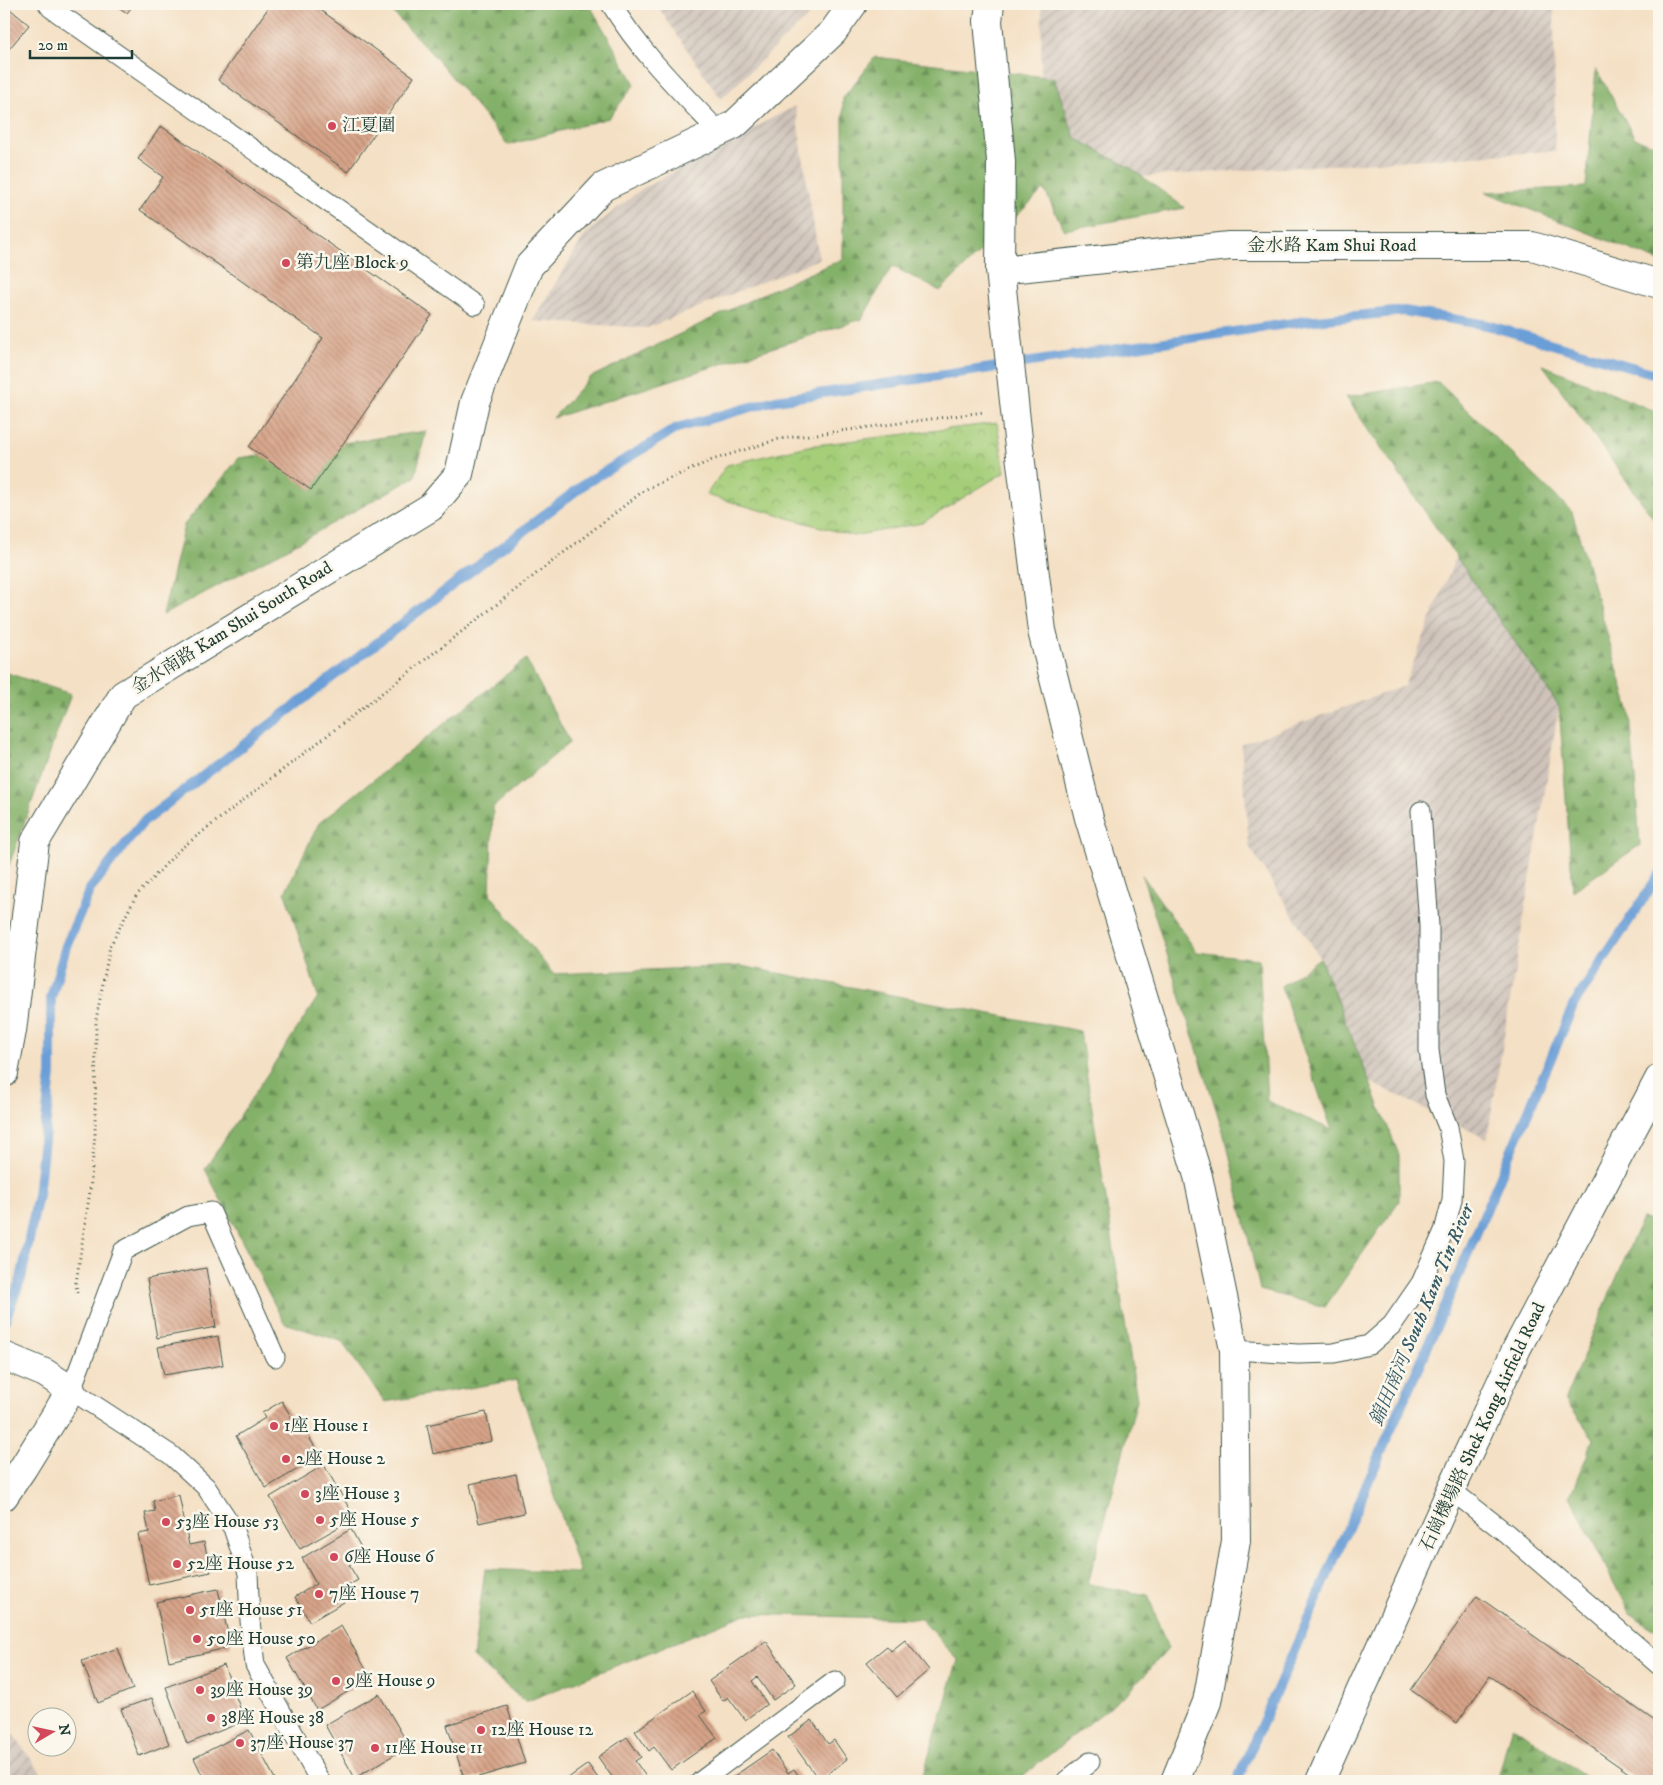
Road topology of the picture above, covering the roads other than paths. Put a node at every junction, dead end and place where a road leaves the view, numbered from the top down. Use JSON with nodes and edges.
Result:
{"nodes":[{"id":1,"x":48,"y":4,"type":"edge"},
{"id":2,"x":611,"y":4,"type":"edge"},
{"id":3,"x":852,"y":4,"type":"edge"},
{"id":4,"x":990,"y":4,"type":"edge"},
{"id":5,"x":718,"y":132,"type":"junction"},
{"id":6,"x":1000,"y":270,"type":"junction"},
{"id":7,"x":1659,"y":284,"type":"edge"},
{"id":8,"x":475,"y":305,"type":"dead end"},
{"id":9,"x":1421,"y":811,"type":"dead end"},
{"id":10,"x":13,"y":951,"type":"edge"},
{"id":11,"x":4,"y":1073,"type":"edge"},
{"id":12,"x":1659,"y":1079,"type":"edge"},
{"id":13,"x":1234,"y":1350,"type":"junction"},
{"id":14,"x":4,"y":1356,"type":"edge"},
{"id":15,"x":275,"y":1357,"type":"dead end"},
{"id":16,"x":72,"y":1390,"type":"junction"},
{"id":17,"x":1451,"y":1490,"type":"junction"},
{"id":18,"x":4,"y":1496,"type":"edge"},
{"id":19,"x":1659,"y":1665,"type":"edge"},
{"id":20,"x":835,"y":1682,"type":"dead end"},
{"id":21,"x":1090,"y":1762,"type":"dead end"},
{"id":22,"x":320,"y":1781,"type":"edge"},
{"id":23,"x":701,"y":1781,"type":"edge"},
{"id":24,"x":1066,"y":1781,"type":"edge"},
{"id":25,"x":1175,"y":1781,"type":"edge"},
{"id":26,"x":1320,"y":1781,"type":"edge"}],
"edges":[{"from":1,"to":8,"type":"lane"},
{"from":2,"to":5,"type":"lane"},
{"from":3,"to":5,"type":"street","name":"金水南路 Kam Shui South Road"},
{"from":4,"to":6,"type":"street"},
{"from":5,"to":10,"type":"street","name":"金水南路 Kam Shui South Road"},
{"from":6,"to":7,"type":"street","name":"金水路 Kam Shui Road"},
{"from":6,"to":13,"type":"street"},
{"from":9,"to":13,"type":"lane"},
{"from":10,"to":11,"type":"street","name":"金水南路 Kam Shui South Road"},
{"from":12,"to":17,"type":"street","name":"石崗機場路 Shek Kong Airfield Road"},
{"from":13,"to":25,"type":"street"},
{"from":14,"to":16,"type":"street"},
{"from":15,"to":16,"type":"lane"},
{"from":16,"to":18,"type":"street"},
{"from":16,"to":22,"type":"lane"},
{"from":17,"to":19,"type":"lane"},
{"from":17,"to":26,"type":"street","name":"石崗機場路 Shek Kong Airfield Road"},
{"from":20,"to":23,"type":"lane"},
{"from":21,"to":24,"type":"lane"}]}
